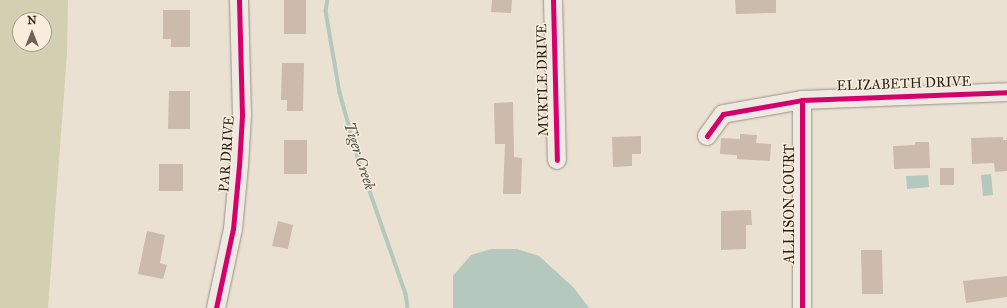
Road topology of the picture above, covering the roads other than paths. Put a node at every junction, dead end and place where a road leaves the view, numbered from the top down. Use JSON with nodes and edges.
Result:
{"nodes":[{"id":1,"x":239,"y":0,"type":"edge"},
{"id":2,"x":553,"y":0,"type":"edge"},
{"id":3,"x":1007,"y":92,"type":"edge"},
{"id":4,"x":802,"y":100,"type":"junction"},
{"id":5,"x":707,"y":136,"type":"dead end"},
{"id":6,"x":557,"y":160,"type":"dead end"},
{"id":7,"x":216,"y":308,"type":"edge"},
{"id":8,"x":802,"y":308,"type":"edge"}],
"edges":[{"from":1,"to":7,"type":"street","name":"PAR DRIVE"},
{"from":2,"to":6,"type":"street","name":"MYRTLE DRIVE"},
{"from":3,"to":4,"type":"street","name":"ELIZABETH DRIVE"},
{"from":4,"to":5,"type":"street","name":"ELIZABETH DRIVE"},
{"from":4,"to":8,"type":"street","name":"ALLISON COURT"}]}
